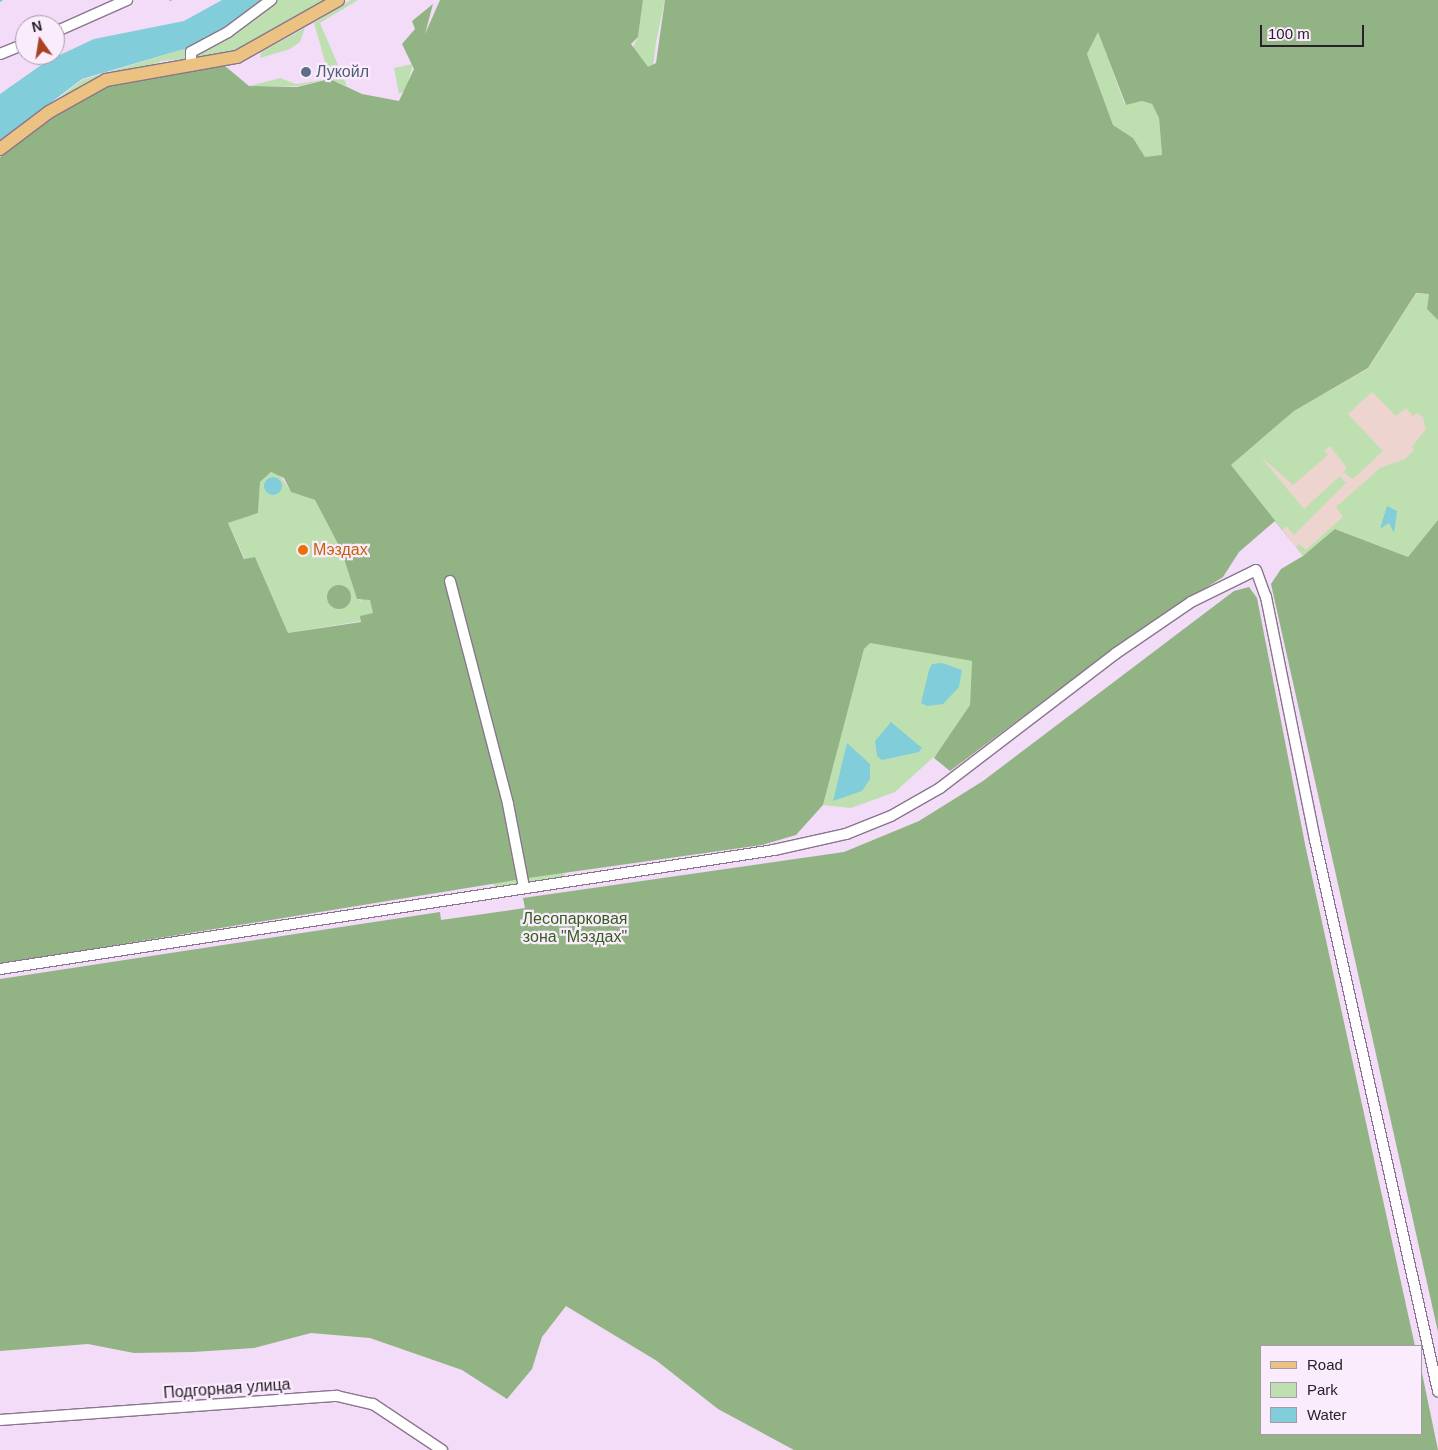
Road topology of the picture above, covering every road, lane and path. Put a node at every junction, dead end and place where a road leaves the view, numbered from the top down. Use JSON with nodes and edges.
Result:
{"nodes":[{"id":1,"x":127,"y":0,"type":"edge"},
{"id":2,"x":271,"y":0,"type":"edge"},
{"id":3,"x":338,"y":0,"type":"edge"},
{"id":4,"x":65,"y":28,"type":"edge"},
{"id":5,"x":15,"y":48,"type":"edge"},
{"id":6,"x":0,"y":54,"type":"edge"},
{"id":7,"x":191,"y":66,"type":"junction"},
{"id":8,"x":0,"y":149,"type":"edge"},
{"id":9,"x":450,"y":581,"type":"dead end"},
{"id":10,"x":524,"y":887,"type":"junction"},
{"id":11,"x":0,"y":969,"type":"edge"},
{"id":12,"x":1438,"y":1391,"type":"edge"},
{"id":13,"x":0,"y":1420,"type":"edge"},
{"id":14,"x":441,"y":1450,"type":"edge"}],
"edges":[{"from":1,"to":4,"type":"street"},
{"from":2,"to":7,"type":"street"},
{"from":3,"to":7,"type":"main road"},
{"from":5,"to":6,"type":"street"},
{"from":7,"to":8,"type":"main road"},
{"from":9,"to":10,"type":"street"},
{"from":10,"to":11,"type":"street"},
{"from":10,"to":12,"type":"street"},
{"from":13,"to":14,"type":"street","name":"Подгорная улица"}]}
